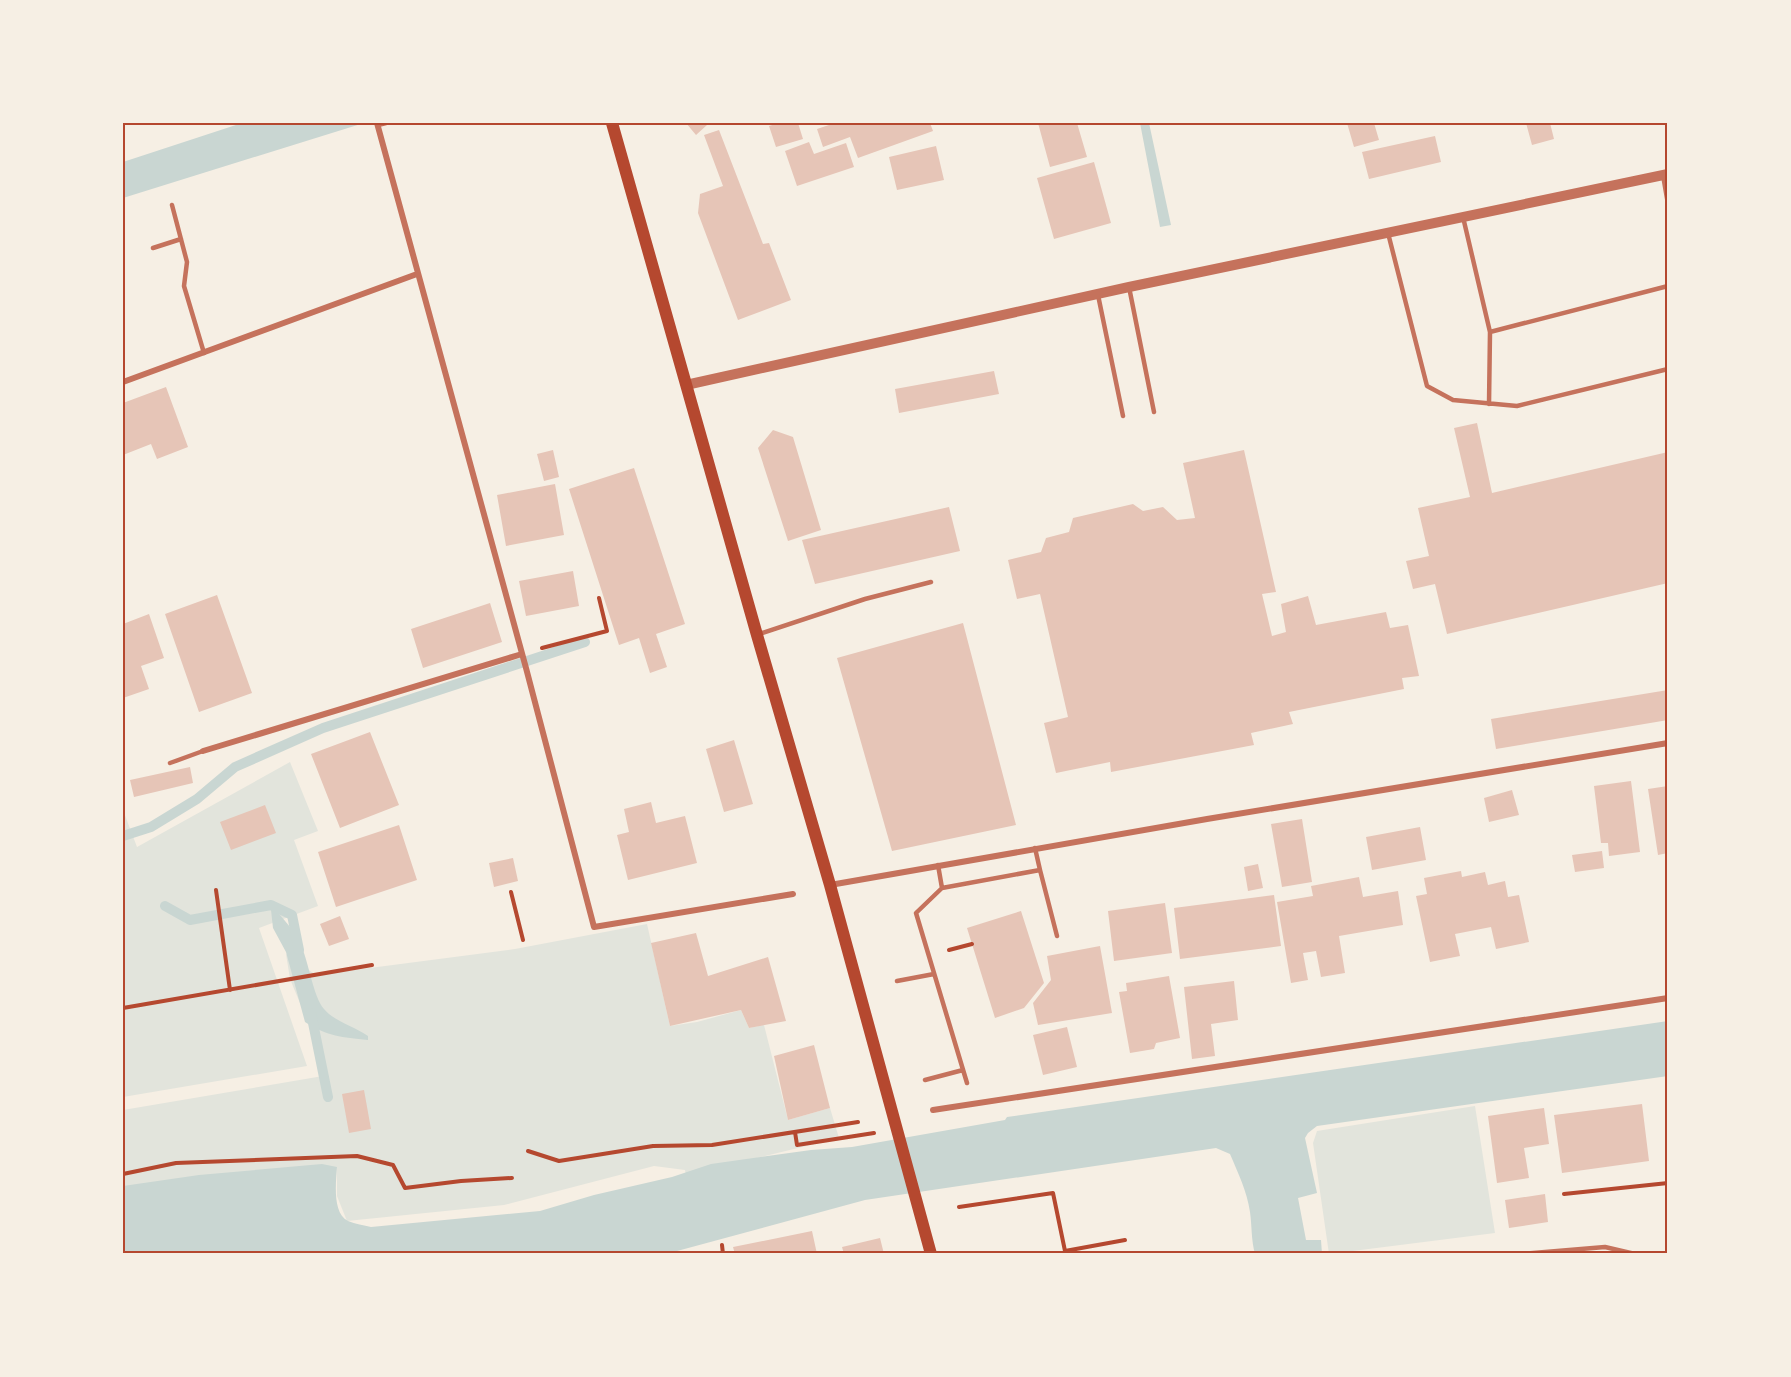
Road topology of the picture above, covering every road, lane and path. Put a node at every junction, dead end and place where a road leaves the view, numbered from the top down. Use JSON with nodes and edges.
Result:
{"nodes":[{"id":1,"x":386,"y":123,"type":"edge"},
{"id":2,"x":612,"y":123,"type":"edge"},
{"id":3,"x":377,"y":124,"type":"edge"},
{"id":4,"x":1666,"y":175,"type":"edge"},
{"id":5,"x":1668,"y":204,"type":"edge"},
{"id":6,"x":172,"y":205,"type":"dead end"},
{"id":7,"x":1463,"y":217,"type":"junction"},
{"id":8,"x":1388,"y":233,"type":"junction"},
{"id":9,"x":181,"y":239,"type":"junction"},
{"id":10,"x":153,"y":248,"type":"dead end"},
{"id":11,"x":417,"y":274,"type":"junction"},
{"id":12,"x":1668,"y":286,"type":"edge"},
{"id":13,"x":1129,"y":287,"type":"junction"},
{"id":14,"x":1098,"y":294,"type":"junction"},
{"id":15,"x":1490,"y":332,"type":"junction"},
{"id":16,"x":204,"y":353,"type":"junction"},
{"id":17,"x":1668,"y":369,"type":"edge"},
{"id":18,"x":123,"y":382,"type":"edge"},
{"id":19,"x":686,"y":385,"type":"junction"},
{"id":20,"x":1490,"y":404,"type":"junction"},
{"id":21,"x":1154,"y":412,"type":"dead end"},
{"id":22,"x":1123,"y":416,"type":"dead end"},
{"id":23,"x":931,"y":582,"type":"dead end"},
{"id":24,"x":599,"y":598,"type":"dead end"},
{"id":25,"x":757,"y":635,"type":"junction"},
{"id":26,"x":523,"y":656,"type":"junction"},
{"id":27,"x":1668,"y":743,"type":"edge"},
{"id":28,"x":203,"y":751,"type":"joint"},
{"id":29,"x":170,"y":763,"type":"dead end"},
{"id":30,"x":1035,"y":849,"type":"junction"},
{"id":31,"x":938,"y":865,"type":"junction"},
{"id":32,"x":1040,"y":870,"type":"junction"},
{"id":33,"x":830,"y":885,"type":"junction"},
{"id":34,"x":942,"y":888,"type":"junction"},
{"id":35,"x":216,"y":890,"type":"dead end"},
{"id":36,"x":511,"y":892,"type":"dead end"},
{"id":37,"x":793,"y":894,"type":"dead end"},
{"id":38,"x":1057,"y":936,"type":"dead end"},
{"id":39,"x":523,"y":940,"type":"dead end"},
{"id":40,"x":972,"y":944,"type":"dead end"},
{"id":41,"x":949,"y":950,"type":"dead end"},
{"id":42,"x":372,"y":965,"type":"dead end"},
{"id":43,"x":934,"y":974,"type":"junction"},
{"id":44,"x":897,"y":981,"type":"dead end"},
{"id":45,"x":230,"y":990,"type":"junction"},
{"id":46,"x":1668,"y":998,"type":"edge"},
{"id":47,"x":123,"y":1008,"type":"edge"},
{"id":48,"x":963,"y":1070,"type":"junction"},
{"id":49,"x":925,"y":1080,"type":"dead end"},
{"id":50,"x":967,"y":1083,"type":"dead end"},
{"id":51,"x":933,"y":1110,"type":"dead end"},
{"id":52,"x":858,"y":1122,"type":"dead end"},
{"id":53,"x":795,"y":1132,"type":"junction"},
{"id":54,"x":852,"y":1136,"type":"dead end"},
{"id":55,"x":528,"y":1151,"type":"dead end"},
{"id":56,"x":123,"y":1174,"type":"edge"},
{"id":57,"x":512,"y":1178,"type":"dead end"},
{"id":58,"x":1668,"y":1183,"type":"edge"},
{"id":59,"x":1564,"y":1194,"type":"dead end"},
{"id":60,"x":959,"y":1207,"type":"dead end"},
{"id":61,"x":1125,"y":1240,"type":"dead end"},
{"id":62,"x":722,"y":1245,"type":"dead end"},
{"id":63,"x":723,"y":1254,"type":"edge"},
{"id":64,"x":931,"y":1254,"type":"edge"},
{"id":65,"x":1522,"y":1254,"type":"edge"},
{"id":66,"x":1635,"y":1254,"type":"edge"}],
"edges":[{"from":1,"to":3,"type":"lane"},
{"from":2,"to":19,"type":"main road"},
{"from":3,"to":11,"type":"street"},
{"from":4,"to":5,"type":"lane"},
{"from":4,"to":7,"type":"street"},
{"from":6,"to":9,"type":"lane"},
{"from":7,"to":8,"type":"street"},
{"from":7,"to":15,"type":"lane"},
{"from":8,"to":13,"type":"street"},
{"from":8,"to":20,"type":"lane"},
{"from":9,"to":10,"type":"lane"},
{"from":9,"to":16,"type":"lane"},
{"from":11,"to":16,"type":"street"},
{"from":11,"to":26,"type":"street"},
{"from":12,"to":15,"type":"lane"},
{"from":13,"to":14,"type":"street"},
{"from":13,"to":21,"type":"lane"},
{"from":14,"to":19,"type":"street"},
{"from":14,"to":22,"type":"lane"},
{"from":15,"to":20,"type":"lane"},
{"from":16,"to":18,"type":"street"},
{"from":17,"to":20,"type":"lane"},
{"from":19,"to":25,"type":"main road"},
{"from":23,"to":25,"type":"lane"},
{"from":24,"to":26,"type":"path"},
{"from":25,"to":33,"type":"main road"},
{"from":26,"to":28,"type":"street"},
{"from":26,"to":37,"type":"street"},
{"from":27,"to":30,"type":"street"},
{"from":28,"to":29,"type":"lane"},
{"from":30,"to":31,"type":"street"},
{"from":30,"to":32,"type":"lane"},
{"from":31,"to":33,"type":"street"},
{"from":31,"to":34,"type":"lane"},
{"from":32,"to":34,"type":"lane"},
{"from":32,"to":38,"type":"lane"},
{"from":33,"to":64,"type":"main road"},
{"from":34,"to":43,"type":"lane"},
{"from":35,"to":45,"type":"path"},
{"from":36,"to":39,"type":"path"},
{"from":40,"to":41,"type":"path"},
{"from":42,"to":45,"type":"path"},
{"from":43,"to":44,"type":"lane"},
{"from":43,"to":48,"type":"lane"},
{"from":45,"to":47,"type":"path"},
{"from":46,"to":51,"type":"street"},
{"from":48,"to":49,"type":"lane"},
{"from":48,"to":50,"type":"lane"},
{"from":52,"to":53,"type":"path"},
{"from":53,"to":54,"type":"path"},
{"from":53,"to":55,"type":"path"},
{"from":56,"to":57,"type":"path"},
{"from":58,"to":59,"type":"path"},
{"from":60,"to":61,"type":"path"},
{"from":62,"to":63,"type":"path"},
{"from":65,"to":66,"type":"lane"}]}
